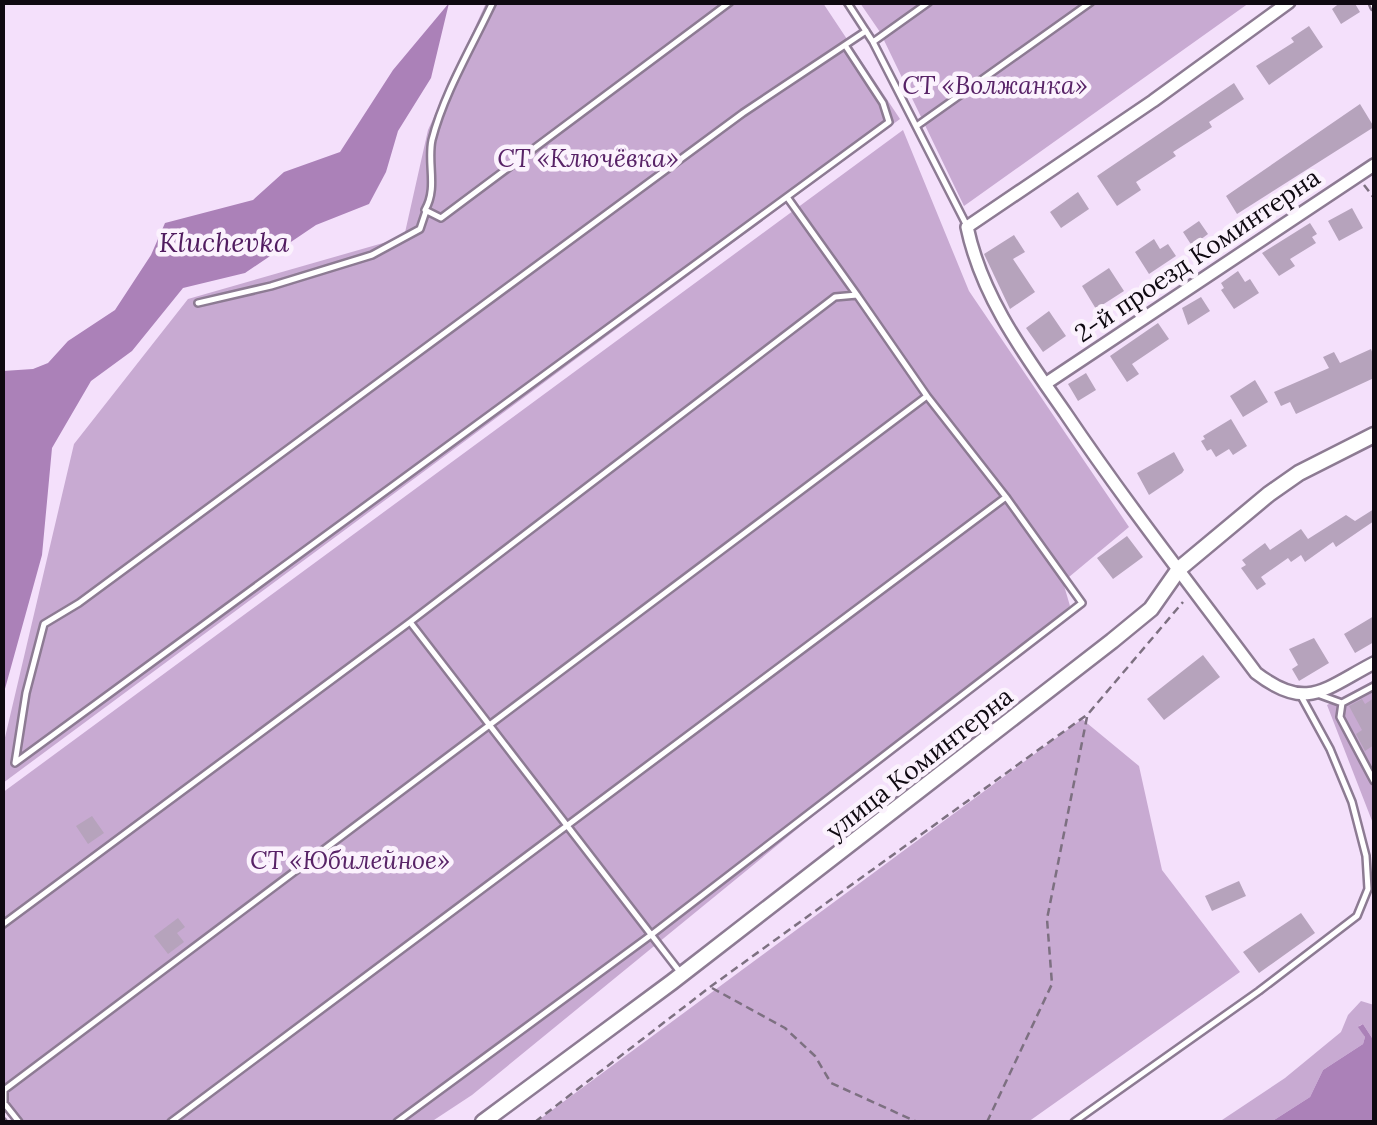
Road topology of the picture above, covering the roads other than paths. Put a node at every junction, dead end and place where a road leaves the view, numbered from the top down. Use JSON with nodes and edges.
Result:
{"nodes":[{"id":1,"x":492,"y":2,"type":"edge"},
{"id":2,"x":730,"y":2,"type":"edge"},
{"id":3,"x":847,"y":2,"type":"edge"},
{"id":4,"x":929,"y":2,"type":"edge"},
{"id":5,"x":1091,"y":2,"type":"edge"},
{"id":6,"x":1290,"y":2,"type":"edge"},
{"id":7,"x":866,"y":31,"type":"junction"},
{"id":8,"x":873,"y":42,"type":"junction"},
{"id":9,"x":845,"y":45,"type":"junction"},
{"id":10,"x":918,"y":126,"type":"junction"},
{"id":11,"x":1374,"y":165,"type":"edge"},
{"id":12,"x":787,"y":197,"type":"junction"},
{"id":13,"x":428,"y":207,"type":"junction"},
{"id":14,"x":968,"y":226,"type":"junction"},
{"id":15,"x":857,"y":295,"type":"junction"},
{"id":16,"x":198,"y":302,"type":"dead end"},
{"id":17,"x":1045,"y":384,"type":"junction"},
{"id":18,"x":927,"y":396,"type":"junction"},
{"id":19,"x":1374,"y":435,"type":"edge"},
{"id":20,"x":1006,"y":497,"type":"junction"},
{"id":21,"x":1179,"y":570,"type":"junction"},
{"id":22,"x":410,"y":622,"type":"junction"},
{"id":23,"x":1374,"y":663,"type":"edge"},
{"id":24,"x":1374,"y":686,"type":"edge"},
{"id":25,"x":1307,"y":695,"type":"junction"},
{"id":26,"x":1342,"y":703,"type":"junction"},
{"id":27,"x":491,"y":727,"type":"junction"},
{"id":28,"x":1374,"y":781,"type":"edge"},
{"id":29,"x":568,"y":827,"type":"junction"},
{"id":30,"x":1371,"y":891,"type":"edge"},
{"id":31,"x":2,"y":925,"type":"edge"},
{"id":32,"x":651,"y":935,"type":"junction"},
{"id":33,"x":682,"y":974,"type":"junction"},
{"id":34,"x":4,"y":1089,"type":"edge"},
{"id":35,"x":19,"y":1122,"type":"edge"},
{"id":36,"x":171,"y":1122,"type":"edge"},
{"id":37,"x":397,"y":1122,"type":"edge"},
{"id":38,"x":484,"y":1122,"type":"edge"},
{"id":39,"x":1074,"y":1122,"type":"edge"}],
"edges":[{"from":1,"to":13,"type":"lane"},
{"from":2,"to":13,"type":"lane"},
{"from":3,"to":7,"type":"lane"},
{"from":4,"to":8,"type":"lane"},
{"from":5,"to":10,"type":"lane"},
{"from":6,"to":14,"type":"street"},
{"from":7,"to":8,"type":"lane"},
{"from":7,"to":9,"type":"lane"},
{"from":8,"to":10,"type":"lane"},
{"from":9,"to":12,"type":"lane"},
{"from":9,"to":12,"type":"lane"},
{"from":10,"to":14,"type":"lane"},
{"from":11,"to":17,"type":"street","name":"2-й проезд Коминтерна"},
{"from":12,"to":15,"type":"lane"},
{"from":13,"to":16,"type":"lane"},
{"from":14,"to":17,"type":"street"},
{"from":15,"to":18,"type":"lane"},
{"from":15,"to":22,"type":"lane"},
{"from":17,"to":21,"type":"street"},
{"from":18,"to":20,"type":"lane"},
{"from":18,"to":27,"type":"lane"},
{"from":19,"to":21,"type":"street","name":"улица Коминтерна"},
{"from":20,"to":29,"type":"lane"},
{"from":20,"to":32,"type":"lane"},
{"from":21,"to":25,"type":"street"},
{"from":21,"to":33,"type":"street","name":"улица Коминтерна"},
{"from":22,"to":27,"type":"lane"},
{"from":22,"to":31,"type":"lane"},
{"from":23,"to":25,"type":"street"},
{"from":24,"to":26,"type":"lane"},
{"from":25,"to":26,"type":"lane"},
{"from":25,"to":30,"type":"lane"},
{"from":26,"to":28,"type":"lane"},
{"from":27,"to":29,"type":"lane"},
{"from":27,"to":34,"type":"lane"},
{"from":29,"to":32,"type":"lane"},
{"from":29,"to":36,"type":"lane"},
{"from":30,"to":39,"type":"lane"},
{"from":32,"to":33,"type":"lane"},
{"from":32,"to":37,"type":"lane"},
{"from":33,"to":38,"type":"street","name":"улица Коминтерна"},
{"from":34,"to":35,"type":"lane"}]}
